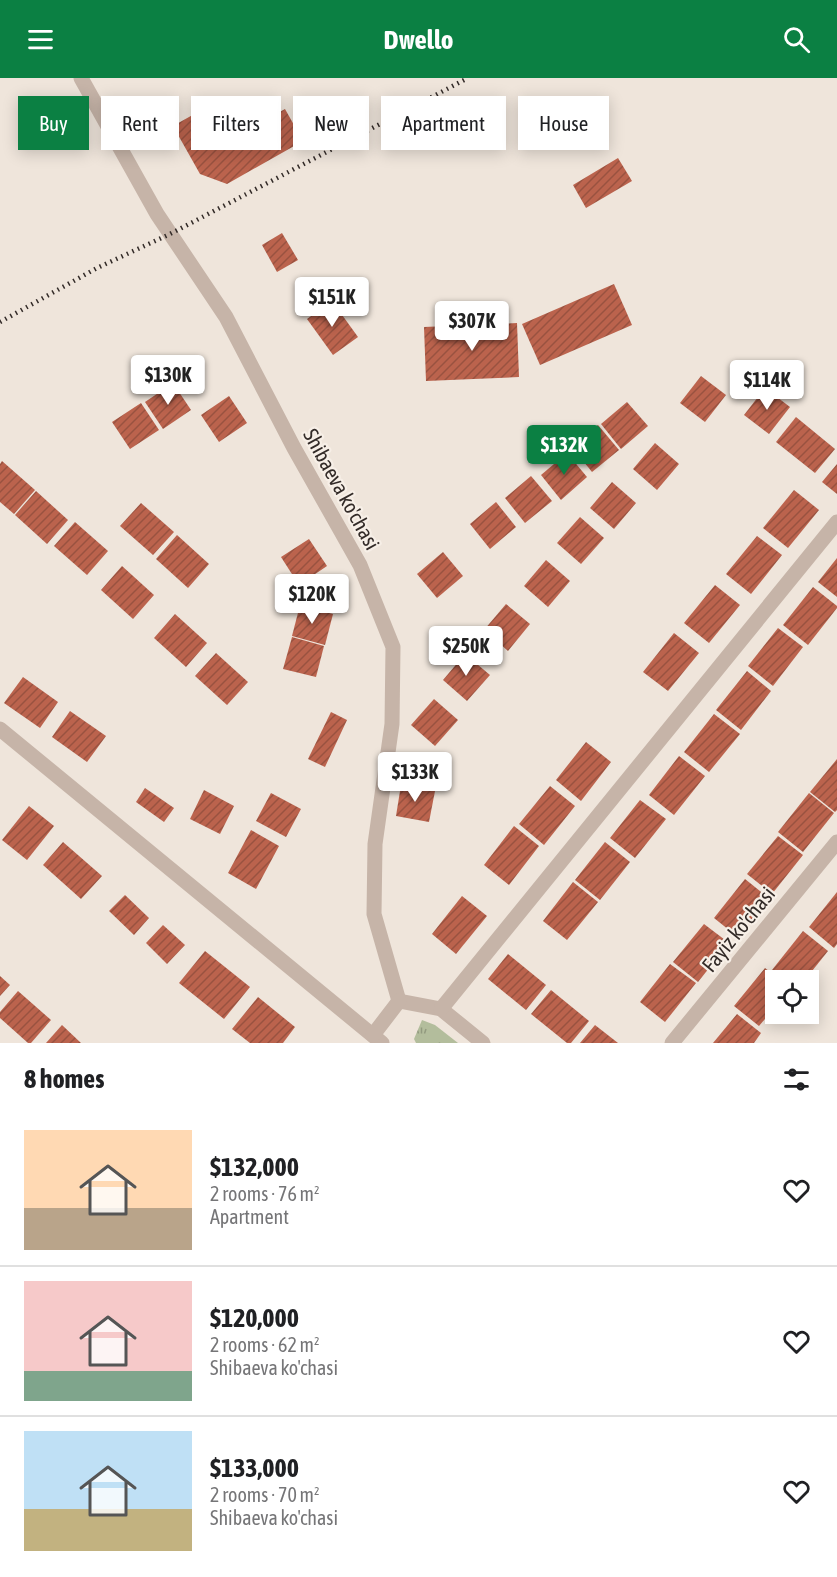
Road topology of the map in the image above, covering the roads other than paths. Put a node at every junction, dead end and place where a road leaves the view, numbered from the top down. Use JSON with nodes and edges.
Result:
{"nodes":[{"id":1,"x":81,"y":78,"type":"edge"},
{"id":2,"x":837,"y":522,"type":"edge"},
{"id":3,"x":0,"y":729,"type":"edge"},
{"id":4,"x":837,"y":842,"type":"edge"},
{"id":5,"x":399,"y":1001,"type":"junction"},
{"id":6,"x":441,"y":1009,"type":"junction"},
{"id":7,"x":378,"y":1039,"type":"edge"},
{"id":8,"x":483,"y":1043,"type":"edge"},
{"id":9,"x":672,"y":1043,"type":"edge"}],
"edges":[{"from":1,"to":5,"type":"street","name":"Shibaeva ko'chasi"},
{"from":2,"to":6,"type":"street"},
{"from":3,"to":7,"type":"street"},
{"from":4,"to":9,"type":"street","name":"Fayiz ko'chasi"},
{"from":5,"to":6,"type":"street"},
{"from":5,"to":7,"type":"street"},
{"from":6,"to":8,"type":"street"}]}
